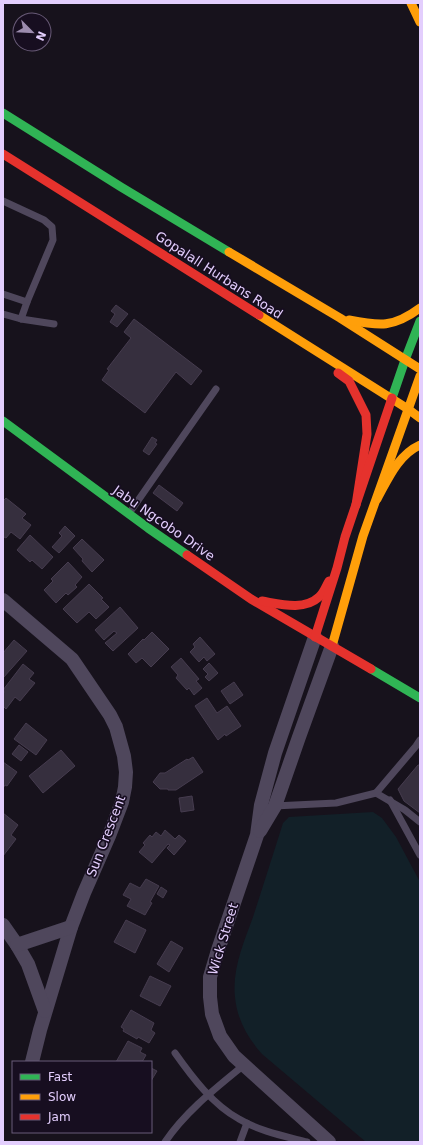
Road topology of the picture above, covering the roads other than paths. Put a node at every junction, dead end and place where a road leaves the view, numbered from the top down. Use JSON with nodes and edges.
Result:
{"nodes":[{"id":1,"x":411,"y":3,"type":"edge"},
{"id":2,"x":420,"y":22,"type":"edge"},
{"id":3,"x":3,"y":113,"type":"edge"},
{"id":4,"x":3,"y":154,"type":"edge"},
{"id":5,"x":3,"y":201,"type":"edge"},
{"id":6,"x":3,"y":294,"type":"edge"},
{"id":7,"x":27,"y":302,"type":"junction"},
{"id":8,"x":420,"y":308,"type":"edge"},
{"id":9,"x":3,"y":314,"type":"edge"},
{"id":10,"x":340,"y":318,"type":"junction"},
{"id":11,"x":21,"y":319,"type":"junction"},
{"id":12,"x":420,"y":321,"type":"edge"},
{"id":13,"x":54,"y":324,"type":"dead end"},
{"id":14,"x":278,"y":328,"type":"junction"},
{"id":15,"x":406,"y":360,"type":"junction"},
{"id":16,"x":420,"y":368,"type":"edge"},
{"id":17,"x":420,"y":376,"type":"edge"},
{"id":18,"x":216,"y":389,"type":"dead end"},
{"id":19,"x":392,"y":399,"type":"junction"},
{"id":20,"x":408,"y":409,"type":"junction"},
{"id":21,"x":420,"y":418,"type":"edge"},
{"id":22,"x":3,"y":421,"type":"edge"},
{"id":23,"x":420,"y":445,"type":"edge"},
{"id":24,"x":377,"y":499,"type":"junction"},
{"id":25,"x":356,"y":505,"type":"junction"},
{"id":26,"x":129,"y":514,"type":"junction"},
{"id":27,"x":337,"y":568,"type":"junction"},
{"id":28,"x":250,"y":599,"type":"junction"},
{"id":29,"x":3,"y":600,"type":"edge"},
{"id":30,"x":315,"y":637,"type":"junction"},
{"id":31,"x":332,"y":646,"type":"junction"},
{"id":32,"x":420,"y":698,"type":"edge"},
{"id":33,"x":419,"y":745,"type":"edge"},
{"id":34,"x":376,"y":792,"type":"junction"},
{"id":35,"x":390,"y":800,"type":"junction"},
{"id":36,"x":261,"y":805,"type":"junction"},
{"id":37,"x":275,"y":806,"type":"junction"},
{"id":38,"x":420,"y":822,"type":"edge"},
{"id":39,"x":257,"y":835,"type":"junction"},
{"id":40,"x":420,"y":855,"type":"edge"},
{"id":41,"x":3,"y":925,"type":"edge"},
{"id":42,"x":71,"y":927,"type":"junction"},
{"id":43,"x":17,"y":945,"type":"junction"},
{"id":44,"x":45,"y":1011,"type":"junction"},
{"id":45,"x":175,"y":1053,"type":"dead end"},
{"id":46,"x":32,"y":1061,"type":"edge"},
{"id":47,"x":244,"y":1065,"type":"junction"},
{"id":48,"x":208,"y":1094,"type":"junction"},
{"id":49,"x":247,"y":1123,"type":"junction"},
{"id":50,"x":165,"y":1142,"type":"edge"},
{"id":51,"x":240,"y":1142,"type":"edge"},
{"id":52,"x":307,"y":1142,"type":"edge"},
{"id":53,"x":329,"y":1142,"type":"edge"}],
"edges":[{"from":1,"to":2,"type":"main road"},
{"from":3,"to":10,"type":"main road","name":"Gopalall Hurbans Road"},
{"from":4,"to":14,"type":"main road","name":"Gopalall Hurbans Road"},
{"from":5,"to":7,"type":"lane"},
{"from":6,"to":7,"type":"lane"},
{"from":7,"to":11,"type":"lane"},
{"from":8,"to":10,"type":"main road"},
{"from":9,"to":11,"type":"lane"},
{"from":10,"to":15,"type":"main road","name":"Gopalall Hurbans Road"},
{"from":11,"to":13,"type":"lane"},
{"from":12,"to":15,"type":"main road"},
{"from":14,"to":19,"type":"main road","name":"Gopalall Hurbans Road"},
{"from":14,"to":25,"type":"main road"},
{"from":15,"to":16,"type":"main road","name":"Gopalall Hurbans Road"},
{"from":15,"to":19,"type":"main road"},
{"from":17,"to":20,"type":"main road"},
{"from":18,"to":26,"type":"lane"},
{"from":19,"to":20,"type":"main road","name":"Gopalall Hurbans Road"},
{"from":19,"to":25,"type":"main road"},
{"from":20,"to":21,"type":"main road","name":"Gopalall Hurbans Road"},
{"from":20,"to":24,"type":"main road"},
{"from":22,"to":26,"type":"main road","name":"Jabu Ngcobo Drive"},
{"from":23,"to":24,"type":"main road"},
{"from":24,"to":31,"type":"main road"},
{"from":25,"to":27,"type":"main road"},
{"from":26,"to":28,"type":"main road","name":"Jabu Ngcobo Drive"},
{"from":27,"to":28,"type":"main road"},
{"from":27,"to":30,"type":"main road"},
{"from":28,"to":30,"type":"main road","name":"Jabu Ngcobo Drive"},
{"from":29,"to":42,"type":"street","name":"Sun Crescent"},
{"from":30,"to":31,"type":"main road","name":"Jabu Ngcobo Drive"},
{"from":30,"to":36,"type":"street","name":"Wick Street"},
{"from":31,"to":32,"type":"main road","name":"Jabu Ngcobo Drive"},
{"from":31,"to":37,"type":"street","name":"Wick Street"},
{"from":33,"to":34,"type":"lane"},
{"from":34,"to":35,"type":"lane"},
{"from":34,"to":37,"type":"lane"},
{"from":35,"to":38,"type":"lane"},
{"from":35,"to":40,"type":"lane"},
{"from":36,"to":37,"type":"lane"},
{"from":36,"to":39,"type":"street","name":"Wick Street"},
{"from":37,"to":39,"type":"street","name":"Wick Street"},
{"from":39,"to":47,"type":"street","name":"Wick Street"},
{"from":41,"to":43,"type":"street"},
{"from":42,"to":43,"type":"street"},
{"from":42,"to":44,"type":"street","name":"Sun Crescent"},
{"from":43,"to":44,"type":"street"},
{"from":44,"to":46,"type":"street","name":"Sun Crescent"},
{"from":45,"to":48,"type":"lane"},
{"from":47,"to":48,"type":"lane"},
{"from":47,"to":53,"type":"street","name":"Wick Street"},
{"from":48,"to":49,"type":"lane"},
{"from":48,"to":50,"type":"lane"},
{"from":49,"to":51,"type":"lane"},
{"from":49,"to":52,"type":"lane"}]}
